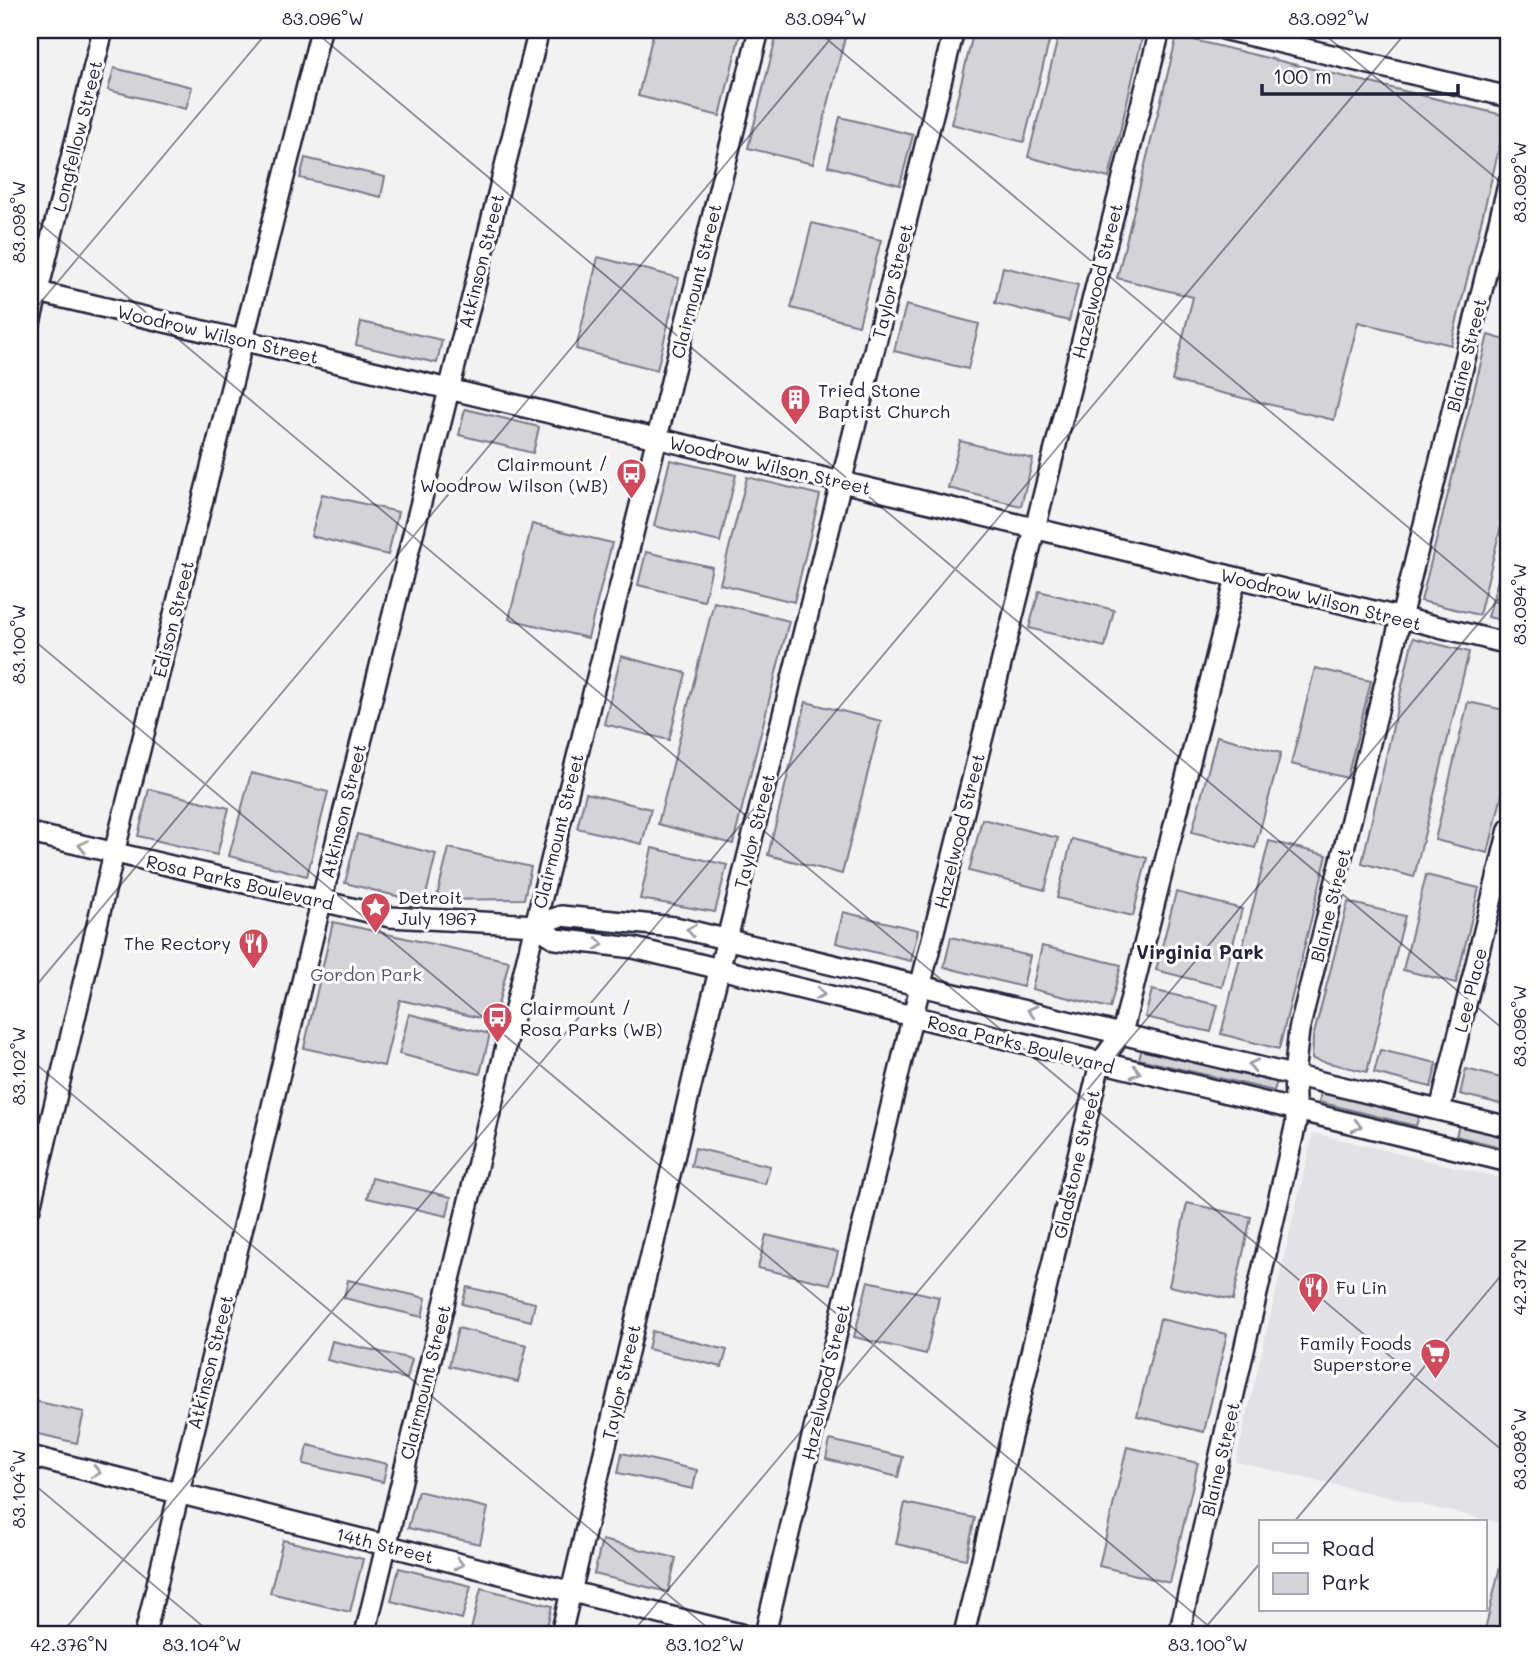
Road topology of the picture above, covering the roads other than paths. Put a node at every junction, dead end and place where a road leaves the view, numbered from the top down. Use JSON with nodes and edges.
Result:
{"nodes":[{"id":1,"x":103,"y":30,"type":"edge"},
{"id":2,"x":321,"y":30,"type":"edge"},
{"id":3,"x":539,"y":30,"type":"edge"},
{"id":4,"x":759,"y":30,"type":"edge"},
{"id":5,"x":954,"y":30,"type":"edge"},
{"id":6,"x":1160,"y":30,"type":"edge"},
{"id":7,"x":1226,"y":30,"type":"edge"},
{"id":8,"x":1509,"y":97,"type":"edge"},
{"id":9,"x":1509,"y":181,"type":"edge"},
{"id":10,"x":34,"y":291,"type":"edge"},
{"id":11,"x":30,"y":323,"type":"edge"},
{"id":12,"x":243,"y":340,"type":"junction"},
{"id":13,"x":449,"y":388,"type":"junction"},
{"id":14,"x":657,"y":438,"type":"junction"},
{"id":15,"x":842,"y":482,"type":"junction"},
{"id":16,"x":1035,"y":530,"type":"junction"},
{"id":17,"x":1236,"y":578,"type":"junction"},
{"id":18,"x":1401,"y":618,"type":"junction"},
{"id":19,"x":1509,"y":644,"type":"edge"},
{"id":20,"x":1509,"y":829,"type":"edge"},
{"id":21,"x":30,"y":833,"type":"edge"},
{"id":22,"x":114,"y":853,"type":"junction"},
{"id":23,"x":321,"y":901,"type":"junction"},
{"id":24,"x":535,"y":925,"type":"junction"},
{"id":25,"x":728,"y":937,"type":"junction"},
{"id":26,"x":720,"y":969,"type":"junction"},
{"id":27,"x":921,"y":984,"type":"junction"},
{"id":28,"x":912,"y":1017,"type":"junction"},
{"id":29,"x":1122,"y":1033,"type":"junction"},
{"id":30,"x":1100,"y":1063,"type":"junction"},
{"id":31,"x":1294,"y":1075,"type":"junction"},
{"id":32,"x":1440,"y":1110,"type":"junction"},
{"id":33,"x":1296,"y":1111,"type":"junction"},
{"id":34,"x":1509,"y":1127,"type":"edge"},
{"id":35,"x":1509,"y":1163,"type":"edge"},
{"id":36,"x":30,"y":1208,"type":"edge"},
{"id":37,"x":30,"y":1456,"type":"edge"},
{"id":38,"x":178,"y":1492,"type":"junction"},
{"id":39,"x":386,"y":1546,"type":"junction"},
{"id":40,"x":571,"y":1592,"type":"junction"},
{"id":41,"x":145,"y":1634,"type":"edge"},
{"id":42,"x":365,"y":1634,"type":"edge"},
{"id":43,"x":561,"y":1634,"type":"edge"},
{"id":44,"x":740,"y":1634,"type":"edge"},
{"id":45,"x":765,"y":1634,"type":"edge"},
{"id":46,"x":964,"y":1634,"type":"edge"},
{"id":47,"x":1180,"y":1634,"type":"edge"}],
"edges":[{"from":1,"to":10,"type":"street","name":"Longfellow Street"},
{"from":2,"to":12,"type":"street","name":"Edison Street"},
{"from":3,"to":13,"type":"street","name":"Atkinson Street"},
{"from":4,"to":14,"type":"street","name":"Clairmount Street"},
{"from":5,"to":15,"type":"street","name":"Taylor Street"},
{"from":6,"to":16,"type":"street","name":"Hazelwood Street"},
{"from":7,"to":8,"type":"street"},
{"from":9,"to":18,"type":"street","name":"Blaine Street"},
{"from":10,"to":11,"type":"street","name":"Longfellow Street"},
{"from":10,"to":12,"type":"street","name":"Woodrow Wilson Street"},
{"from":12,"to":13,"type":"street","name":"Woodrow Wilson Street"},
{"from":12,"to":22,"type":"street","name":"Edison Street"},
{"from":13,"to":14,"type":"street","name":"Woodrow Wilson Street"},
{"from":13,"to":23,"type":"street","name":"Atkinson Street"},
{"from":14,"to":15,"type":"street","name":"Woodrow Wilson Street"},
{"from":14,"to":24,"type":"street","name":"Clairmount Street"},
{"from":15,"to":16,"type":"street","name":"Woodrow Wilson Street"},
{"from":15,"to":25,"type":"street","name":"Taylor Street"},
{"from":16,"to":17,"type":"street","name":"Woodrow Wilson Street"},
{"from":16,"to":27,"type":"street","name":"Hazelwood Street"},
{"from":17,"to":18,"type":"street","name":"Woodrow Wilson Street"},
{"from":17,"to":29,"type":"street","name":"Gladstone Street"},
{"from":18,"to":19,"type":"street","name":"Woodrow Wilson Street"},
{"from":18,"to":31,"type":"street","name":"Blaine Street"},
{"from":20,"to":32,"type":"street","name":"Lee Place"},
{"from":22,"to":21,"type":"street","name":"Rosa Parks Boulevard","one_way":true},
{"from":22,"to":23,"type":"street","name":"Rosa Parks Boulevard"},
{"from":22,"to":36,"type":"street","name":"Edison Street"},
{"from":23,"to":24,"type":"street","name":"Rosa Parks Boulevard"},
{"from":23,"to":38,"type":"street","name":"Atkinson Street"},
{"from":25,"to":24,"type":"street","name":"Rosa Parks Boulevard","one_way":true},
{"from":24,"to":26,"type":"street","name":"Rosa Parks Boulevard","one_way":true},
{"from":24,"to":39,"type":"street","name":"Clairmount Street"},
{"from":25,"to":26,"type":"street","name":"Taylor Street"},
{"from":25,"to":27,"type":"street","name":"Rosa Parks Boulevard"},
{"from":26,"to":28,"type":"street","name":"Rosa Parks Boulevard","one_way":true},
{"from":26,"to":40,"type":"street","name":"Taylor Street"},
{"from":27,"to":28,"type":"street","name":"Hazelwood Street"},
{"from":29,"to":27,"type":"street","name":"Rosa Parks Boulevard","one_way":true},
{"from":28,"to":30,"type":"street","name":"Rosa Parks Boulevard"},
{"from":28,"to":45,"type":"street","name":"Hazelwood Street"},
{"from":29,"to":30,"type":"street","name":"Gladstone Street"},
{"from":31,"to":29,"type":"street","name":"Rosa Parks Boulevard","one_way":true},
{"from":30,"to":33,"type":"street","name":"Rosa Parks Boulevard","one_way":true},
{"from":30,"to":46,"type":"street","name":"Gladstone Street"},
{"from":31,"to":32,"type":"street","name":"Rosa Parks Boulevard"},
{"from":31,"to":33,"type":"street","name":"Blaine Street"},
{"from":32,"to":34,"type":"street","name":"Rosa Parks Boulevard"},
{"from":33,"to":35,"type":"street","name":"Rosa Parks Boulevard","one_way":true},
{"from":33,"to":47,"type":"street","name":"Blaine Street"},
{"from":37,"to":38,"type":"street","name":"14th Street","one_way":true},
{"from":38,"to":39,"type":"street","name":"14th Street"},
{"from":38,"to":41,"type":"street","name":"Atkinson Street"},
{"from":39,"to":40,"type":"street","name":"14th Street","one_way":true},
{"from":39,"to":42,"type":"street","name":"Clairmount Street"},
{"from":40,"to":43,"type":"street","name":"Taylor Street"},
{"from":40,"to":44,"type":"street","name":"14th Street"}]}
